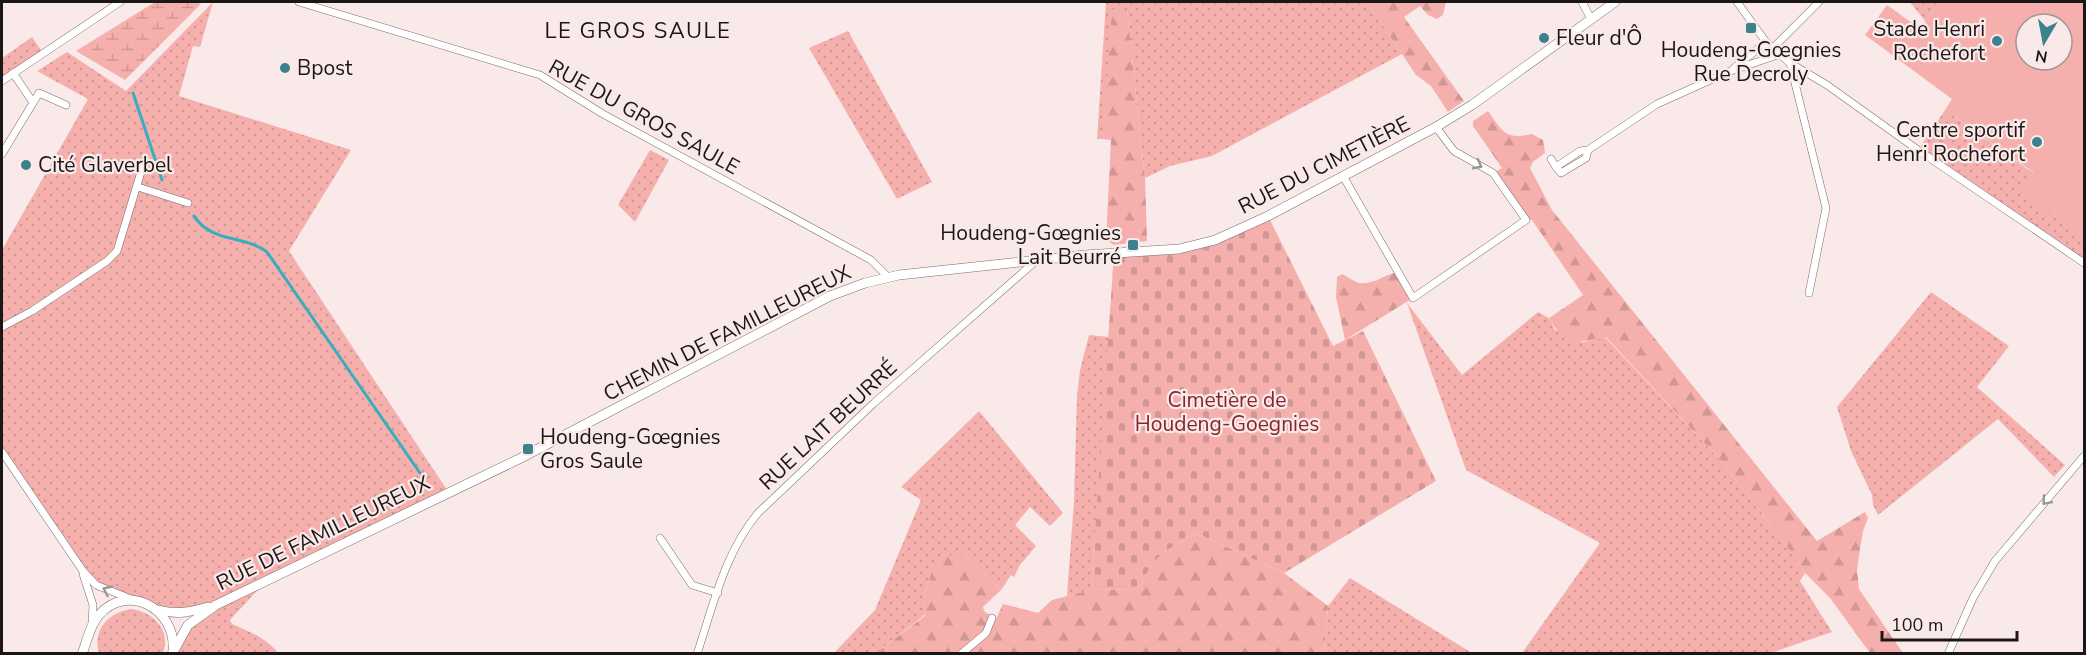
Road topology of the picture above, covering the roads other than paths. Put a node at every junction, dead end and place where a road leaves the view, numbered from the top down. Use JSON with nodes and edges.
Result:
{"nodes":[{"id":1,"x":120,"y":2,"type":"edge"},
{"id":2,"x":298,"y":2,"type":"edge"},
{"id":3,"x":1582,"y":2,"type":"edge"},
{"id":4,"x":1615,"y":2,"type":"edge"},
{"id":5,"x":1737,"y":2,"type":"edge"},
{"id":6,"x":1819,"y":2,"type":"edge"},
{"id":7,"x":1591,"y":19,"type":"junction"},
{"id":8,"x":1766,"y":42,"type":"junction"},
{"id":9,"x":1773,"y":48,"type":"junction"},
{"id":10,"x":1780,"y":54,"type":"junction"},
{"id":11,"x":1790,"y":63,"type":"junction"},
{"id":12,"x":1728,"y":72,"type":"junction"},
{"id":13,"x":13,"y":73,"type":"junction"},
{"id":14,"x":2,"y":81,"type":"edge"},
{"id":15,"x":32,"y":102,"type":"junction"},
{"id":16,"x":66,"y":105,"type":"dead end"},
{"id":17,"x":1436,"y":127,"type":"junction"},
{"id":18,"x":2,"y":154,"type":"edge"},
{"id":19,"x":1551,"y":159,"type":"dead end"},
{"id":20,"x":144,"y":162,"type":"dead end"},
{"id":21,"x":1559,"y":170,"type":"junction"},
{"id":22,"x":1343,"y":176,"type":"junction"},
{"id":23,"x":1565,"y":181,"type":"dead end"},
{"id":24,"x":138,"y":187,"type":"junction"},
{"id":25,"x":188,"y":203,"type":"dead end"},
{"id":26,"x":1037,"y":260,"type":"junction"},
{"id":27,"x":2085,"y":263,"type":"edge"},
{"id":28,"x":1012,"y":264,"type":"joint"},
{"id":29,"x":887,"y":276,"type":"junction"},
{"id":30,"x":1809,"y":293,"type":"dead end"},
{"id":31,"x":2,"y":327,"type":"edge"},
{"id":32,"x":2,"y":452,"type":"edge"},
{"id":33,"x":2085,"y":456,"type":"edge"},
{"id":34,"x":505,"y":466,"type":"joint"},
{"id":35,"x":660,"y":538,"type":"dead end"},
{"id":36,"x":82,"y":571,"type":"junction"},
{"id":37,"x":718,"y":593,"type":"junction"},
{"id":38,"x":136,"y":600,"type":"junction"},
{"id":39,"x":216,"y":605,"type":"junction"},
{"id":40,"x":158,"y":610,"type":"junction"},
{"id":41,"x":992,"y":618,"type":"dead end"},
{"id":42,"x":92,"y":625,"type":"junction"},
{"id":43,"x":89,"y":635,"type":"junction"},
{"id":44,"x":172,"y":653,"type":"edge"},
{"id":45,"x":82,"y":654,"type":"edge"},
{"id":46,"x":90,"y":654,"type":"edge"},
{"id":47,"x":697,"y":654,"type":"edge"},
{"id":48,"x":961,"y":654,"type":"edge"},
{"id":49,"x":1948,"y":654,"type":"edge"}],
"edges":[{"from":1,"to":13,"type":"street"},
{"from":2,"to":29,"type":"street","name":"RUE DU GROS SAULE"},
{"from":3,"to":7,"type":"street"},
{"from":4,"to":7,"type":"street","name":"RUE DU CIMETIÈRE"},
{"from":5,"to":8,"type":"street"},
{"from":6,"to":9,"type":"street"},
{"from":7,"to":17,"type":"street","name":"RUE DU CIMETIÈRE"},
{"from":8,"to":9,"type":"street"},
{"from":8,"to":12,"type":"street"},
{"from":9,"to":10,"type":"street"},
{"from":10,"to":11,"type":"street"},
{"from":10,"to":12,"type":"street"},
{"from":11,"to":27,"type":"street"},
{"from":11,"to":30,"type":"street"},
{"from":12,"to":21,"type":"street"},
{"from":13,"to":14,"type":"street"},
{"from":13,"to":15,"type":"street"},
{"from":15,"to":16,"type":"street"},
{"from":15,"to":18,"type":"street"},
{"from":17,"to":22,"type":"street","name":"RUE DU CIMETIÈRE"},
{"from":17,"to":22,"type":"street","one_way":true},
{"from":19,"to":21,"type":"street"},
{"from":20,"to":24,"type":"street"},
{"from":21,"to":23,"type":"street"},
{"from":22,"to":26,"type":"street","name":"RUE DU CIMETIÈRE"},
{"from":24,"to":25,"type":"street"},
{"from":24,"to":31,"type":"street"},
{"from":26,"to":28,"type":"street","name":"RUE DU CIMETIÈRE"},
{"from":26,"to":37,"type":"street","name":"RUE LAIT BEURRÉ"},
{"from":28,"to":29,"type":"street","name":"CHEMIN DE FAMILLEUREUX"},
{"from":29,"to":34,"type":"street","name":"CHEMIN DE FAMILLEUREUX"},
{"from":32,"to":36,"type":"street"},
{"from":33,"to":49,"type":"street","one_way":true},
{"from":34,"to":39,"type":"street","name":"RUE DE FAMILLEUREUX"},
{"from":35,"to":37,"type":"street"},
{"from":38,"to":36,"type":"street","one_way":true},
{"from":36,"to":42,"type":"street"},
{"from":37,"to":47,"type":"street","name":"RUE LAIT BEURRÉ"},
{"from":38,"to":40,"type":"street"},
{"from":38,"to":42,"type":"street"},
{"from":39,"to":40,"type":"street"},
{"from":39,"to":44,"type":"street","name":"RUE DE FAMILLEUREUX"},
{"from":40,"to":44,"type":"street","name":"RUE DE FAMILLEUREUX"},
{"from":41,"to":48,"type":"street"},
{"from":42,"to":43,"type":"street"},
{"from":43,"to":45,"type":"street"},
{"from":43,"to":46,"type":"street"}]}
